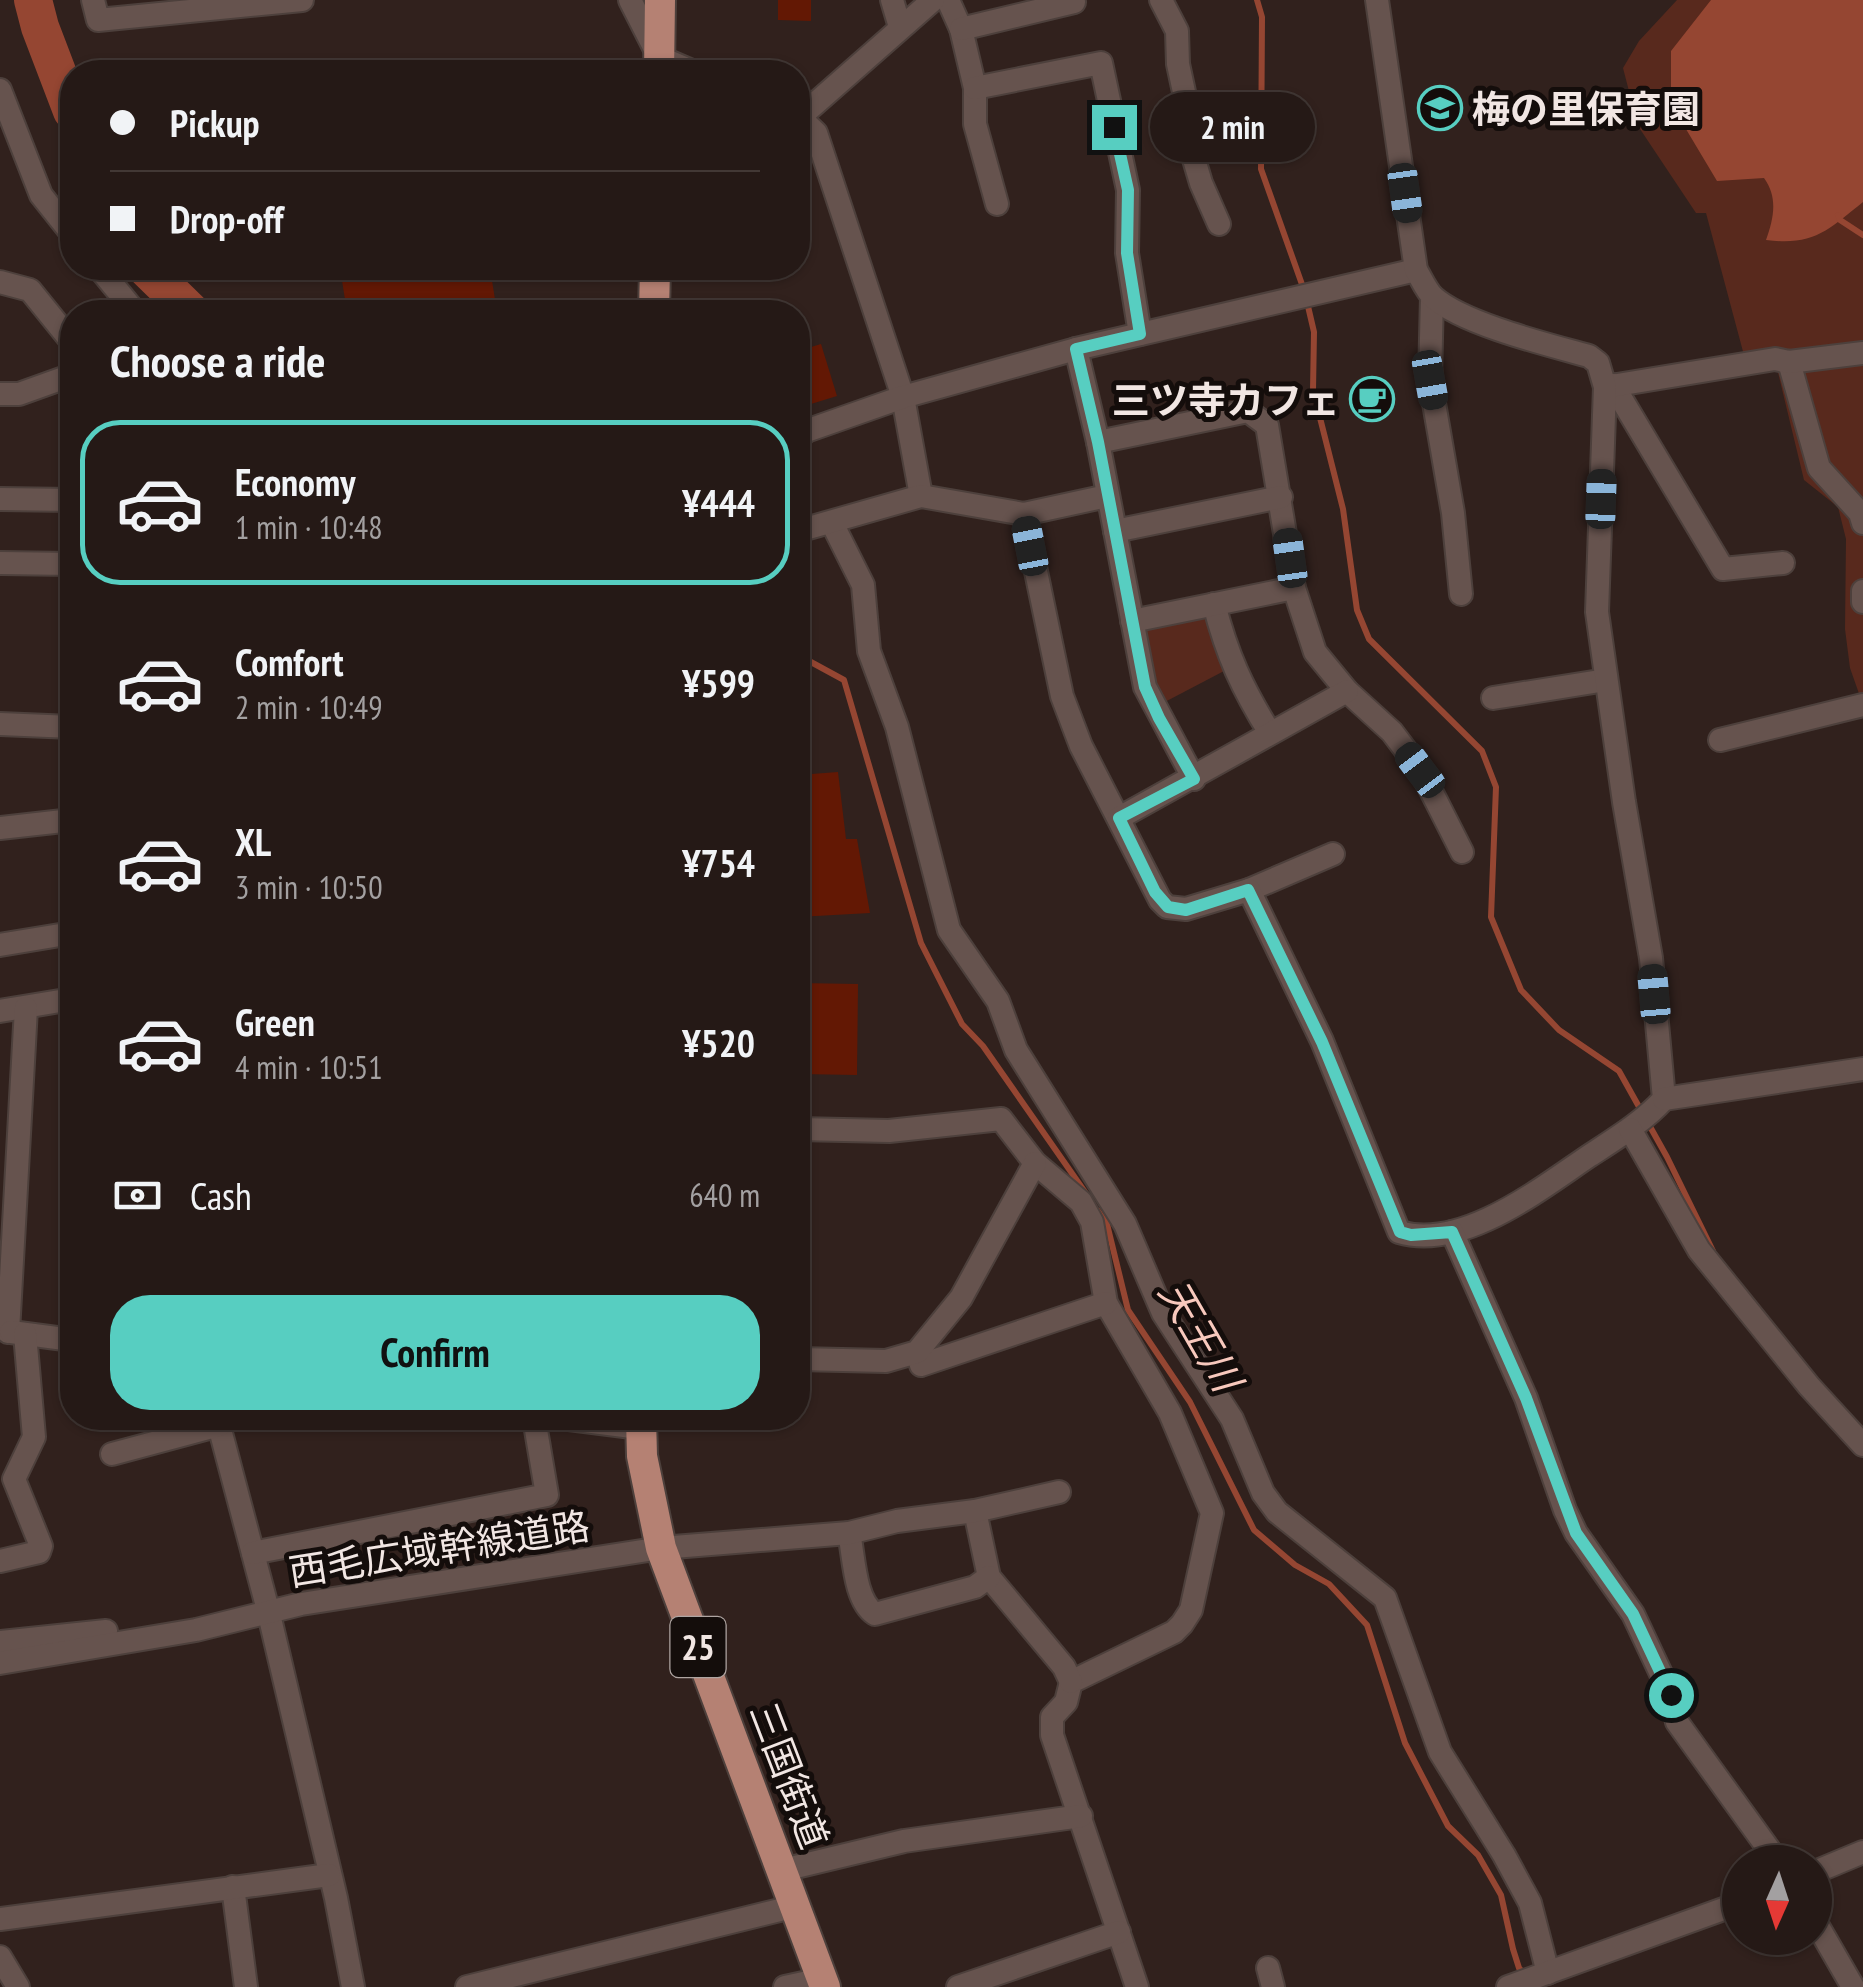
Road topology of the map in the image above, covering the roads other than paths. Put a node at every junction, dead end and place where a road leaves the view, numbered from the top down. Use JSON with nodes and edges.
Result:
{"nodes":[{"id":1,"x":92,"y":0,"type":"edge"},
{"id":2,"x":302,"y":0,"type":"edge"},
{"id":3,"x":630,"y":0,"type":"edge"},
{"id":4,"x":660,"y":0,"type":"edge"},
{"id":5,"x":892,"y":0,"type":"edge"},
{"id":6,"x":933,"y":0,"type":"edge"},
{"id":7,"x":948,"y":0,"type":"edge"},
{"id":8,"x":1161,"y":0,"type":"edge"},
{"id":9,"x":1377,"y":0,"type":"edge"},
{"id":10,"x":1074,"y":2,"type":"edge"},
{"id":11,"x":900,"y":27,"type":"junction"},
{"id":12,"x":961,"y":29,"type":"junction"},
{"id":13,"x":657,"y":60,"type":"edge"},
{"id":14,"x":659,"y":60,"type":"edge"},
{"id":15,"x":975,"y":88,"type":"junction"},
{"id":16,"x":0,"y":90,"type":"edge"},
{"id":17,"x":810,"y":107,"type":"edge"},
{"id":18,"x":810,"y":128,"type":"edge"},
{"id":19,"x":997,"y":204,"type":"dead end"},
{"id":20,"x":60,"y":219,"type":"edge"},
{"id":21,"x":1219,"y":224,"type":"dead end"},
{"id":22,"x":1416,"y":270,"type":"junction"},
{"id":23,"x":109,"y":280,"type":"edge"},
{"id":24,"x":0,"y":282,"type":"edge"},
{"id":25,"x":1432,"y":296,"type":"junction"},
{"id":26,"x":125,"y":300,"type":"edge"},
{"id":27,"x":60,"y":327,"type":"edge"},
{"id":28,"x":1140,"y":334,"type":"junction"},
{"id":29,"x":1076,"y":349,"type":"junction"},
{"id":30,"x":1863,"y":353,"type":"edge"},
{"id":31,"x":1789,"y":362,"type":"junction"},
{"id":32,"x":60,"y":379,"type":"edge"},
{"id":33,"x":1609,"y":386,"type":"junction"},
{"id":34,"x":0,"y":394,"type":"edge"},
{"id":35,"x":903,"y":397,"type":"junction"},
{"id":36,"x":810,"y":430,"type":"edge"},
{"id":37,"x":1098,"y":442,"type":"junction"},
{"id":38,"x":921,"y":496,"type":"junction"},
{"id":39,"x":1107,"y":496,"type":"junction"},
{"id":40,"x":1281,"y":497,"type":"junction"},
{"id":41,"x":0,"y":499,"type":"edge"},
{"id":42,"x":60,"y":500,"type":"edge"},
{"id":43,"x":1024,"y":514,"type":"junction"},
{"id":44,"x":1863,"y":522,"type":"edge"},
{"id":45,"x":832,"y":523,"type":"junction"},
{"id":46,"x":810,"y":528,"type":"edge"},
{"id":47,"x":1115,"y":531,"type":"junction"},
{"id":48,"x":0,"y":563,"type":"edge"},
{"id":49,"x":60,"y":564,"type":"edge"},
{"id":50,"x":1784,"y":564,"type":"dead end"},
{"id":51,"x":1294,"y":588,"type":"junction"},
{"id":52,"x":1863,"y":590,"type":"edge"},
{"id":53,"x":1461,"y":594,"type":"dead end"},
{"id":54,"x":1863,"y":602,"type":"edge"},
{"id":55,"x":1214,"y":604,"type":"junction"},
{"id":56,"x":1132,"y":621,"type":"junction"},
{"id":57,"x":1606,"y":680,"type":"junction"},
{"id":58,"x":1347,"y":692,"type":"junction"},
{"id":59,"x":1494,"y":698,"type":"dead end"},
{"id":60,"x":1863,"y":705,"type":"edge"},
{"id":61,"x":0,"y":724,"type":"edge"},
{"id":62,"x":60,"y":726,"type":"edge"},
{"id":63,"x":1270,"y":732,"type":"junction"},
{"id":64,"x":1720,"y":740,"type":"dead end"},
{"id":65,"x":1194,"y":779,"type":"junction"},
{"id":66,"x":1119,"y":818,"type":"junction"},
{"id":67,"x":60,"y":821,"type":"edge"},
{"id":68,"x":0,"y":828,"type":"edge"},
{"id":69,"x":1462,"y":852,"type":"dead end"},
{"id":70,"x":1333,"y":854,"type":"dead end"},
{"id":71,"x":1248,"y":890,"type":"junction"},
{"id":72,"x":60,"y":936,"type":"edge"},
{"id":73,"x":0,"y":944,"type":"edge"},
{"id":74,"x":60,"y":1001,"type":"edge"},
{"id":75,"x":26,"y":1008,"type":"junction"},
{"id":76,"x":0,"y":1011,"type":"edge"},
{"id":77,"x":1863,"y":1069,"type":"edge"},
{"id":78,"x":1664,"y":1100,"type":"junction"},
{"id":79,"x":810,"y":1129,"type":"edge"},
{"id":80,"x":1630,"y":1129,"type":"junction"},
{"id":81,"x":1034,"y":1163,"type":"junction"},
{"id":82,"x":1452,"y":1232,"type":"junction"},
{"id":83,"x":1106,"y":1303,"type":"junction"},
{"id":84,"x":11,"y":1332,"type":"edge"},
{"id":85,"x":60,"y":1338,"type":"edge"},
{"id":86,"x":917,"y":1352,"type":"junction"},
{"id":87,"x":810,"y":1359,"type":"edge"},
{"id":88,"x":189,"y":1430,"type":"edge"},
{"id":89,"x":220,"y":1430,"type":"edge"},
{"id":90,"x":536,"y":1430,"type":"edge"},
{"id":91,"x":641,"y":1430,"type":"edge"},
{"id":92,"x":1863,"y":1444,"type":"edge"},
{"id":93,"x":112,"y":1454,"type":"dead end"},
{"id":94,"x":1059,"y":1492,"type":"dead end"},
{"id":95,"x":976,"y":1511,"type":"junction"},
{"id":96,"x":849,"y":1532,"type":"junction"},
{"id":97,"x":661,"y":1548,"type":"junction"},
{"id":98,"x":253,"y":1552,"type":"junction"},
{"id":99,"x":0,"y":1561,"type":"edge"},
{"id":100,"x":989,"y":1577,"type":"junction"},
{"id":101,"x":268,"y":1610,"type":"junction"},
{"id":102,"x":228,"y":1620,"type":"junction"},
{"id":103,"x":0,"y":1642,"type":"edge"},
{"id":104,"x":0,"y":1663,"type":"edge"},
{"id":105,"x":1071,"y":1682,"type":"junction"},
{"id":106,"x":1081,"y":1816,"type":"junction"},
{"id":107,"x":1766,"y":1845,"type":"edge"},
{"id":108,"x":1863,"y":1852,"type":"edge"},
{"id":109,"x":1832,"y":1865,"type":"edge"},
{"id":110,"x":783,"y":1870,"type":"junction"},
{"id":111,"x":329,"y":1876,"type":"junction"},
{"id":112,"x":233,"y":1888,"type":"junction"},
{"id":113,"x":796,"y":1906,"type":"junction"},
{"id":114,"x":1722,"y":1910,"type":"edge"},
{"id":115,"x":0,"y":1919,"type":"edge"},
{"id":116,"x":1119,"y":1932,"type":"junction"},
{"id":117,"x":1832,"y":1950,"type":"edge"},
{"id":118,"x":0,"y":1957,"type":"edge"},
{"id":119,"x":1548,"y":1973,"type":"junction"},
{"id":120,"x":824,"y":1983,"type":"edge"},
{"id":121,"x":18,"y":1987,"type":"edge"},
{"id":122,"x":246,"y":1987,"type":"edge"},
{"id":123,"x":353,"y":1987,"type":"edge"},
{"id":124,"x":467,"y":1987,"type":"edge"},
{"id":125,"x":785,"y":1987,"type":"edge"},
{"id":126,"x":958,"y":1987,"type":"edge"},
{"id":127,"x":1137,"y":1987,"type":"edge"},
{"id":128,"x":1508,"y":1987,"type":"edge"},
{"id":129,"x":1854,"y":1987,"type":"edge"}],
"edges":[{"from":1,"to":2,"type":"street"},
{"from":3,"to":13,"type":"street"},
{"from":4,"to":14,"type":"main road"},
{"from":5,"to":11,"type":"street"},
{"from":6,"to":11,"type":"street"},
{"from":7,"to":12,"type":"street"},
{"from":8,"to":21,"type":"street"},
{"from":9,"to":22,"type":"street"},
{"from":10,"to":12,"type":"street"},
{"from":11,"to":17,"type":"street"},
{"from":12,"to":15,"type":"street"},
{"from":15,"to":19,"type":"street"},
{"from":15,"to":28,"type":"street"},
{"from":16,"to":20,"type":"street"},
{"from":18,"to":35,"type":"street"},
{"from":22,"to":25,"type":"street"},
{"from":22,"to":28,"type":"street"},
{"from":23,"to":26,"type":"street"},
{"from":24,"to":27,"type":"street"},
{"from":25,"to":33,"type":"street"},
{"from":25,"to":53,"type":"street"},
{"from":28,"to":29,"type":"street"},
{"from":29,"to":35,"type":"street"},
{"from":29,"to":37,"type":"street"},
{"from":30,"to":31,"type":"street"},
{"from":31,"to":33,"type":"street"},
{"from":31,"to":44,"type":"street"},
{"from":32,"to":34,"type":"street"},
{"from":33,"to":50,"type":"street"},
{"from":33,"to":57,"type":"street"},
{"from":35,"to":36,"type":"street"},
{"from":35,"to":38,"type":"street"},
{"from":37,"to":39,"type":"street"},
{"from":37,"to":40,"type":"street"},
{"from":38,"to":43,"type":"street"},
{"from":38,"to":45,"type":"street"},
{"from":39,"to":43,"type":"street"},
{"from":39,"to":47,"type":"street"},
{"from":40,"to":47,"type":"street"},
{"from":40,"to":51,"type":"street"},
{"from":41,"to":42,"type":"street"},
{"from":43,"to":66,"type":"street"},
{"from":45,"to":46,"type":"street"},
{"from":45,"to":119,"type":"street"},
{"from":47,"to":56,"type":"street"},
{"from":48,"to":49,"type":"street"},
{"from":51,"to":55,"type":"street"},
{"from":51,"to":58,"type":"street"},
{"from":52,"to":54,"type":"street"},
{"from":55,"to":56,"type":"street"},
{"from":55,"to":63,"type":"street"},
{"from":56,"to":65,"type":"street"},
{"from":57,"to":59,"type":"street"},
{"from":57,"to":78,"type":"street"},
{"from":58,"to":63,"type":"street"},
{"from":58,"to":69,"type":"street"},
{"from":60,"to":64,"type":"street"},
{"from":61,"to":62,"type":"street"},
{"from":63,"to":65,"type":"street"},
{"from":65,"to":66,"type":"street"},
{"from":66,"to":71,"type":"street"},
{"from":67,"to":68,"type":"street"},
{"from":70,"to":71,"type":"street"},
{"from":71,"to":82,"type":"street"},
{"from":72,"to":73,"type":"street"},
{"from":74,"to":75,"type":"street"},
{"from":75,"to":76,"type":"street"},
{"from":75,"to":84,"type":"street"},
{"from":77,"to":78,"type":"street"},
{"from":78,"to":80,"type":"street"},
{"from":79,"to":81,"type":"street"},
{"from":80,"to":82,"type":"street"},
{"from":80,"to":92,"type":"street"},
{"from":81,"to":83,"type":"street"},
{"from":81,"to":86,"type":"street"},
{"from":82,"to":107,"type":"street"},
{"from":83,"to":86,"type":"street"},
{"from":83,"to":105,"type":"street"},
{"from":84,"to":85,"type":"street"},
{"from":84,"to":99,"type":"street"},
{"from":86,"to":87,"type":"street"},
{"from":88,"to":93,"type":"street"},
{"from":89,"to":98,"type":"street"},
{"from":90,"to":98,"type":"street"},
{"from":91,"to":97,"type":"main road","name":"三国街道","number":"25"},
{"from":94,"to":95,"type":"street","name":"西毛広域幹線道路"},
{"from":95,"to":96,"type":"street","name":"西毛広域幹線道路"},
{"from":95,"to":100,"type":"street"},
{"from":96,"to":97,"type":"street","name":"西毛広域幹線道路"},
{"from":96,"to":100,"type":"street"},
{"from":97,"to":101,"type":"street","name":"西毛広域幹線道路"},
{"from":97,"to":110,"type":"main road","name":"三国街道","number":"25"},
{"from":98,"to":101,"type":"street"},
{"from":100,"to":105,"type":"street"},
{"from":101,"to":102,"type":"street","name":"西毛広域幹線道路"},
{"from":101,"to":111,"type":"street"},
{"from":102,"to":103,"type":"street","name":"西毛広域幹線道路"},
{"from":102,"to":104,"type":"street","name":"西毛広域幹線道路"},
{"from":105,"to":106,"type":"street"},
{"from":106,"to":110,"type":"street"},
{"from":106,"to":116,"type":"street"},
{"from":108,"to":109,"type":"street"},
{"from":110,"to":113,"type":"main road","name":"三国街道","number":"25"},
{"from":111,"to":112,"type":"street"},
{"from":111,"to":123,"type":"street"},
{"from":112,"to":115,"type":"street"},
{"from":112,"to":122,"type":"street"},
{"from":113,"to":120,"type":"main road","name":"三国街道","number":"25"},
{"from":113,"to":124,"type":"street"},
{"from":114,"to":119,"type":"street"},
{"from":116,"to":126,"type":"street"},
{"from":116,"to":127,"type":"street"},
{"from":117,"to":129,"type":"street"},
{"from":118,"to":121,"type":"street"},
{"from":119,"to":128,"type":"street"},
{"from":120,"to":125,"type":"street"}]}
